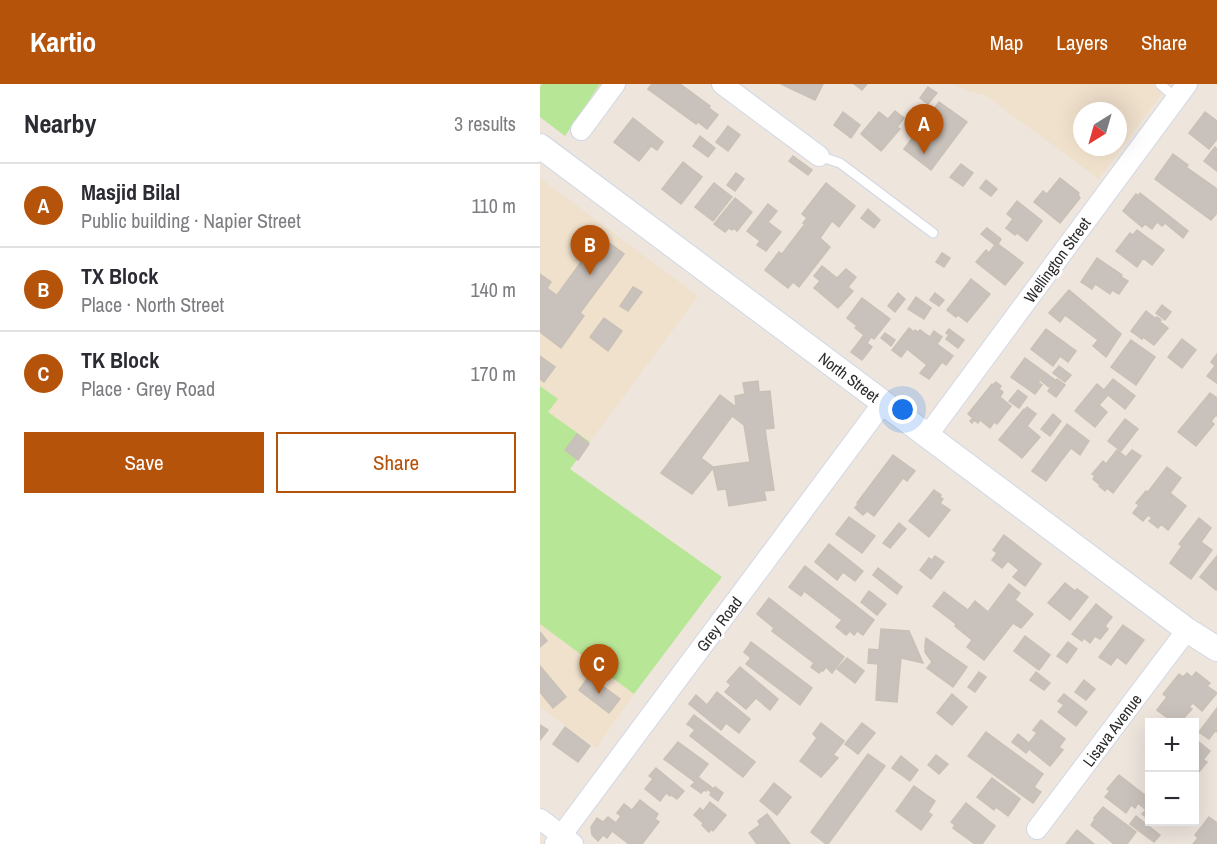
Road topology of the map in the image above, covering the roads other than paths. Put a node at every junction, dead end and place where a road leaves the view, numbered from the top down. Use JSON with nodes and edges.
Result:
{"nodes":[{"id":1,"x":615,"y":84,"type":"edge"},
{"id":2,"x":722,"y":84,"type":"edge"},
{"id":3,"x":1160,"y":84,"type":"edge"},
{"id":4,"x":1182,"y":91,"type":"edge"},
{"id":5,"x":580,"y":130,"type":"dead end"},
{"id":6,"x":540,"y":146,"type":"edge"},
{"id":7,"x":819,"y":156,"type":"joint"},
{"id":8,"x":933,"y":233,"type":"dead end"},
{"id":9,"x":883,"y":403,"type":"junction"},
{"id":10,"x":927,"y":436,"type":"junction"},
{"id":11,"x":1187,"y":630,"type":"junction"},
{"id":12,"x":1217,"y":649,"type":"edge"},
{"id":13,"x":540,"y":819,"type":"edge"},
{"id":14,"x":1037,"y":829,"type":"dead end"},
{"id":15,"x":563,"y":841,"type":"edge"}],
"edges":[{"from":1,"to":5,"type":"street"},
{"from":2,"to":7,"type":"street"},
{"from":3,"to":4,"type":"lane"},
{"from":4,"to":10,"type":"street","name":"Wellington Street"},
{"from":6,"to":9,"type":"street","name":"North Street"},
{"from":7,"to":8,"type":"lane"},
{"from":9,"to":10,"type":"street","name":"North Street"},
{"from":9,"to":15,"type":"street","name":"Grey Road"},
{"from":10,"to":11,"type":"street","name":"North Street"},
{"from":11,"to":12,"type":"street","name":"North Street"},
{"from":11,"to":14,"type":"street","name":"Lisava Avenue"},
{"from":13,"to":15,"type":"street"}]}
